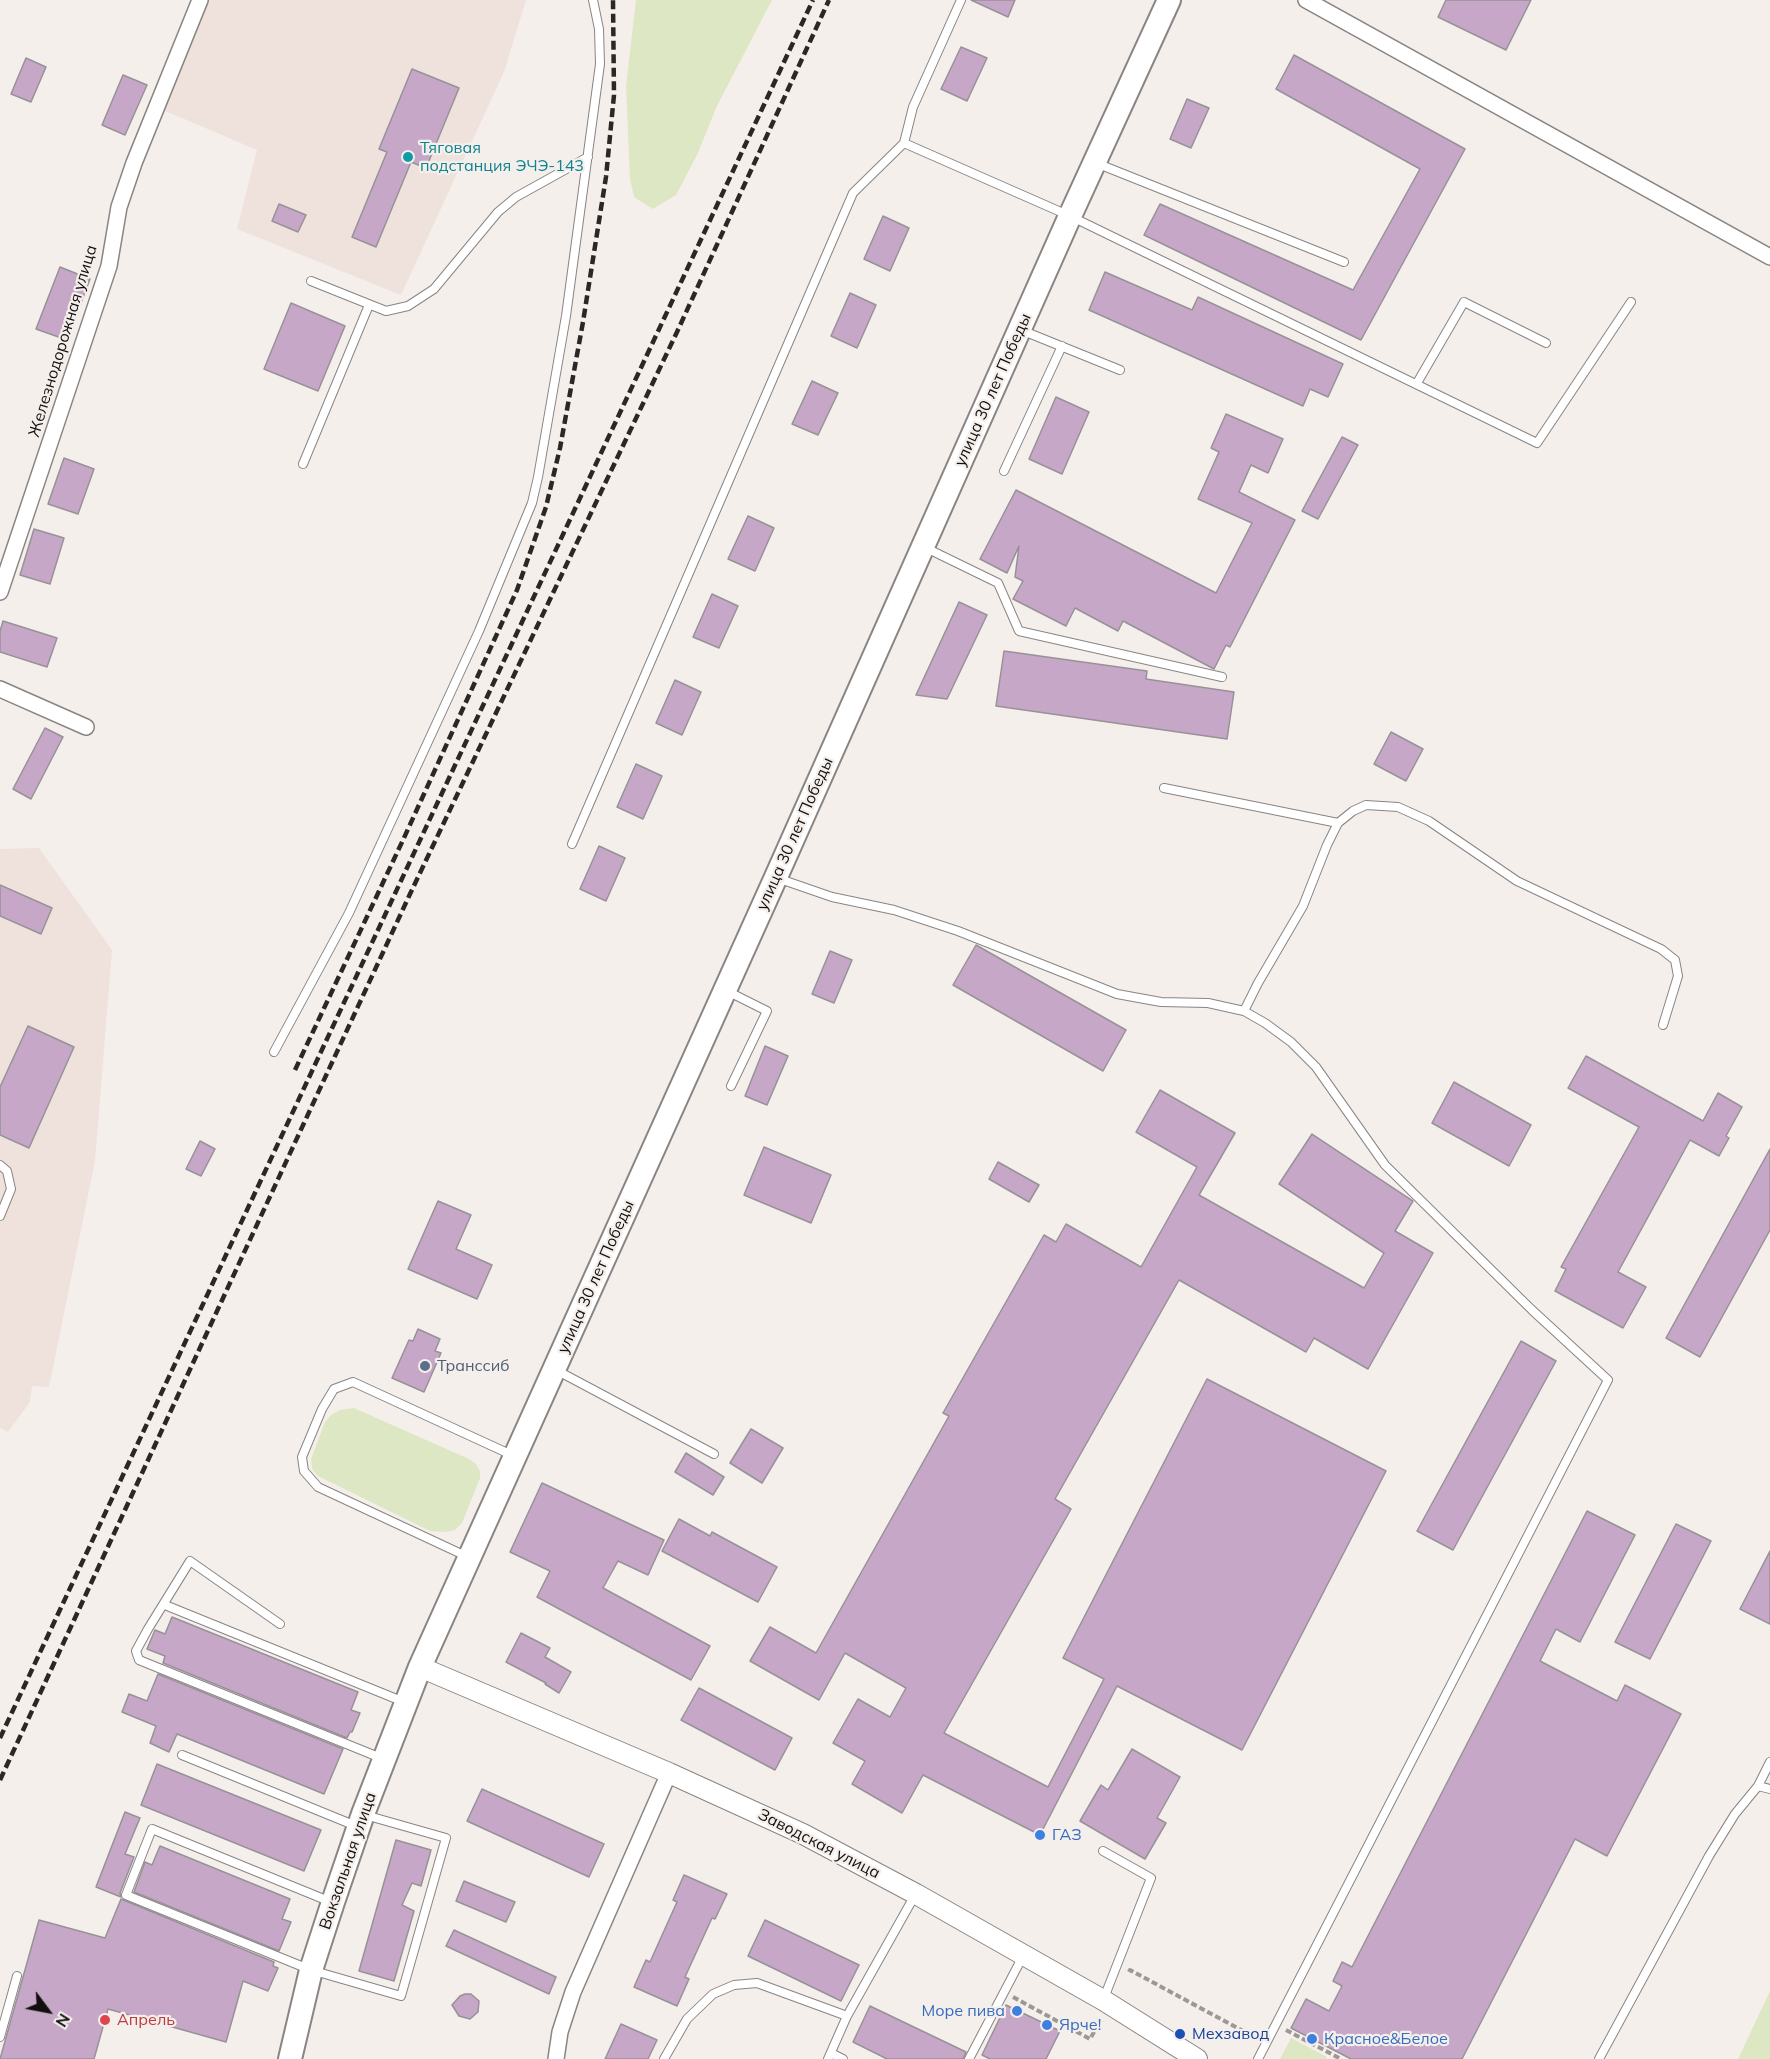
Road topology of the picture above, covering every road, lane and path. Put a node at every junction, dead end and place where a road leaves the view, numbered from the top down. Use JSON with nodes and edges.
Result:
{"nodes":[{"id":1,"x":200,"y":0,"type":"edge"},
{"id":2,"x":592,"y":0,"type":"edge"},
{"id":3,"x":961,"y":0,"type":"edge"},
{"id":4,"x":1169,"y":0,"type":"edge"},
{"id":5,"x":1306,"y":0,"type":"edge"},
{"id":6,"x":904,"y":142,"type":"junction"},
{"id":7,"x":588,"y":157,"type":"junction"},
{"id":8,"x":1095,"y":162,"type":"junction"},
{"id":9,"x":1071,"y":216,"type":"junction"},
{"id":10,"x":1770,"y":257,"type":"edge"},
{"id":11,"x":1344,"y":262,"type":"dead end"},
{"id":12,"x":311,"y":280,"type":"dead end"},
{"id":13,"x":1631,"y":302,"type":"dead end"},
{"id":14,"x":369,"y":304,"type":"junction"},
{"id":15,"x":1020,"y":329,"type":"junction"},
{"id":16,"x":1546,"y":343,"type":"dead end"},
{"id":17,"x":1062,"y":346,"type":"junction"},
{"id":18,"x":1120,"y":370,"type":"dead end"},
{"id":19,"x":1417,"y":383,"type":"junction"},
{"id":20,"x":303,"y":464,"type":"dead end"},
{"id":21,"x":1004,"y":471,"type":"dead end"},
{"id":22,"x":923,"y":547,"type":"junction"},
{"id":23,"x":0,"y":592,"type":"edge"},
{"id":24,"x":1222,"y":677,"type":"dead end"},
{"id":25,"x":0,"y":689,"type":"edge"},
{"id":26,"x":86,"y":726,"type":"dead end"},
{"id":27,"x":1164,"y":788,"type":"dead end"},
{"id":28,"x":1338,"y":824,"type":"junction"},
{"id":29,"x":572,"y":844,"type":"dead end"},
{"id":30,"x":776,"y":877,"type":"junction"},
{"id":31,"x":725,"y":990,"type":"junction"},
{"id":32,"x":1244,"y":1011,"type":"junction"},
{"id":33,"x":1662,"y":1025,"type":"dead end"},
{"id":34,"x":274,"y":1052,"type":"dead end"},
{"id":35,"x":731,"y":1086,"type":"dead end"},
{"id":36,"x":0,"y":1165,"type":"edge"},
{"id":37,"x":0,"y":1216,"type":"edge"},
{"id":38,"x":555,"y":1369,"type":"junction"},
{"id":39,"x":714,"y":1454,"type":"dead end"},
{"id":40,"x":515,"y":1456,"type":"junction"},
{"id":41,"x":469,"y":1558,"type":"junction"},
{"id":42,"x":165,"y":1605,"type":"junction"},
{"id":43,"x":280,"y":1624,"type":"dead end"},
{"id":44,"x":420,"y":1667,"type":"junction"},
{"id":45,"x":406,"y":1702,"type":"junction"},
{"id":46,"x":182,"y":1755,"type":"dead end"},
{"id":47,"x":384,"y":1759,"type":"junction"},
{"id":48,"x":1770,"y":1762,"type":"edge"},
{"id":49,"x":669,"y":1773,"type":"junction"},
{"id":50,"x":1758,"y":1786,"type":"junction"},
{"id":51,"x":1770,"y":1789,"type":"edge"},
{"id":52,"x":360,"y":1820,"type":"junction"},
{"id":53,"x":1103,"y":1851,"type":"dead end"},
{"id":54,"x":916,"y":1894,"type":"junction"},
{"id":55,"x":333,"y":1902,"type":"junction"},
{"id":56,"x":1023,"y":1954,"type":"junction"},
{"id":57,"x":311,"y":1970,"type":"junction"},
{"id":58,"x":17,"y":1976,"type":"dead end"},
{"id":59,"x":1004,"y":1993,"type":"junction"},
{"id":60,"x":1107,"y":2002,"type":"junction"},
{"id":61,"x":847,"y":2016,"type":"junction"},
{"id":62,"x":0,"y":2037,"type":"edge"},
{"id":63,"x":1266,"y":2043,"type":"junction"},
{"id":64,"x":1331,"y":2054,"type":"junction"},
{"id":65,"x":829,"y":2056,"type":"edge"},
{"id":66,"x":290,"y":2059,"type":"edge"},
{"id":67,"x":556,"y":2059,"type":"edge"},
{"id":68,"x":664,"y":2059,"type":"edge"},
{"id":69,"x":843,"y":2059,"type":"edge"},
{"id":70,"x":969,"y":2059,"type":"edge"},
{"id":71,"x":1197,"y":2059,"type":"edge"},
{"id":72,"x":1258,"y":2059,"type":"edge"},
{"id":73,"x":1329,"y":2059,"type":"edge"},
{"id":74,"x":1341,"y":2059,"type":"edge"},
{"id":75,"x":1599,"y":2059,"type":"edge"}],
"edges":[{"from":1,"to":23,"type":"street","name":"Железнодорожная улица"},
{"from":2,"to":7,"type":"lane"},
{"from":3,"to":6,"type":"lane"},
{"from":4,"to":8,"type":"main road","name":"улица 30 лет Победы"},
{"from":5,"to":10,"type":"street"},
{"from":6,"to":9,"type":"lane"},
{"from":6,"to":29,"type":"lane"},
{"from":7,"to":14,"type":"lane"},
{"from":7,"to":34,"type":"lane"},
{"from":8,"to":9,"type":"main road","name":"улица 30 лет Победы"},
{"from":8,"to":11,"type":"lane"},
{"from":9,"to":15,"type":"main road","name":"улица 30 лет Победы"},
{"from":9,"to":19,"type":"lane"},
{"from":12,"to":14,"type":"lane"},
{"from":13,"to":19,"type":"lane"},
{"from":14,"to":20,"type":"lane"},
{"from":15,"to":17,"type":"lane"},
{"from":15,"to":22,"type":"main road","name":"улица 30 лет Победы"},
{"from":16,"to":19,"type":"lane"},
{"from":17,"to":18,"type":"lane"},
{"from":17,"to":21,"type":"lane"},
{"from":22,"to":24,"type":"lane"},
{"from":22,"to":30,"type":"main road","name":"улица 30 лет Победы"},
{"from":25,"to":26,"type":"street"},
{"from":27,"to":28,"type":"lane"},
{"from":28,"to":32,"type":"lane"},
{"from":28,"to":33,"type":"lane"},
{"from":30,"to":31,"type":"main road","name":"улица 30 лет Победы"},
{"from":30,"to":32,"type":"lane"},
{"from":31,"to":35,"type":"lane"},
{"from":31,"to":38,"type":"main road","name":"улица 30 лет Победы"},
{"from":32,"to":63,"type":"lane"},
{"from":36,"to":37,"type":"lane"},
{"from":38,"to":39,"type":"lane"},
{"from":38,"to":40,"type":"main road","name":"улица 30 лет Победы"},
{"from":40,"to":41,"type":"main road","name":"улица 30 лет Победы"},
{"from":40,"to":41,"type":"lane"},
{"from":41,"to":44,"type":"main road","name":"улица 30 лет Победы"},
{"from":42,"to":43,"type":"lane"},
{"from":42,"to":45,"type":"lane"},
{"from":42,"to":47,"type":"lane"},
{"from":44,"to":45,"type":"main road","name":"Вокзальная улица"},
{"from":44,"to":49,"type":"street","name":"Заводская улица"},
{"from":45,"to":47,"type":"main road","name":"Вокзальная улица"},
{"from":46,"to":52,"type":"lane"},
{"from":47,"to":52,"type":"main road","name":"Вокзальная улица"},
{"from":48,"to":50,"type":"lane"},
{"from":49,"to":54,"type":"street","name":"Заводская улица"},
{"from":49,"to":67,"type":"street"},
{"from":50,"to":51,"type":"lane"},
{"from":50,"to":75,"type":"lane"},
{"from":52,"to":55,"type":"main road","name":"Вокзальная улица"},
{"from":52,"to":57,"type":"lane"},
{"from":53,"to":60,"type":"lane"},
{"from":54,"to":56,"type":"street","name":"Заводская улица"},
{"from":54,"to":61,"type":"lane"},
{"from":55,"to":57,"type":"main road","name":"Вокзальная улица"},
{"from":55,"to":57,"type":"lane"},
{"from":56,"to":59,"type":"lane"},
{"from":56,"to":60,"type":"street","name":"Заводская улица"},
{"from":57,"to":66,"type":"main road","name":"Вокзальная улица"},
{"from":58,"to":62,"type":"lane"},
{"from":59,"to":60,"type":"path"},
{"from":59,"to":70,"type":"lane"},
{"from":60,"to":63,"type":"path"},
{"from":60,"to":71,"type":"street","name":"Заводская улица"},
{"from":61,"to":65,"type":"lane"},
{"from":61,"to":68,"type":"lane"},
{"from":63,"to":64,"type":"path"},
{"from":63,"to":72,"type":"lane"},
{"from":64,"to":73,"type":"path"},
{"from":64,"to":74,"type":"path"},
{"from":65,"to":69,"type":"lane"}]}
